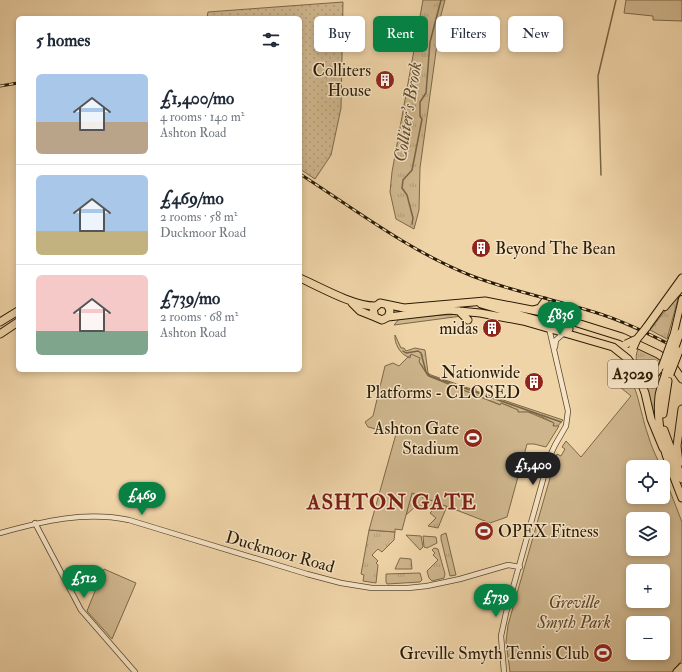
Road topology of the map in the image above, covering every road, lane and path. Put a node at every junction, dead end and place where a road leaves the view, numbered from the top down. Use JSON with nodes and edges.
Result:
{"nodes":[{"id":1,"x":682,"y":278,"type":"edge"},
{"id":2,"x":302,"y":279,"type":"edge"},
{"id":3,"x":682,"y":287,"type":"edge"},
{"id":4,"x":682,"y":299,"type":"edge"},
{"id":5,"x":349,"y":300,"type":"junction"},
{"id":6,"x":545,"y":301,"type":"dead end"},
{"id":7,"x":469,"y":302,"type":"junction"},
{"id":8,"x":456,"y":303,"type":"junction"},
{"id":9,"x":375,"y":306,"type":"junction"},
{"id":10,"x":388,"y":306,"type":"junction"},
{"id":11,"x":533,"y":310,"type":"junction"},
{"id":12,"x":16,"y":311,"type":"edge"},
{"id":13,"x":459,"y":311,"type":"junction"},
{"id":14,"x":467,"y":311,"type":"junction"},
{"id":15,"x":375,"y":317,"type":"junction"},
{"id":16,"x":388,"y":317,"type":"junction"},
{"id":17,"x":468,"y":320,"type":"dead end"},
{"id":18,"x":653,"y":320,"type":"junction"},
{"id":19,"x":0,"y":322,"type":"edge"},
{"id":20,"x":16,"y":323,"type":"edge"},
{"id":21,"x":549,"y":328,"type":"junction"},
{"id":22,"x":679,"y":331,"type":"edge"},
{"id":23,"x":565,"y":332,"type":"junction"},
{"id":24,"x":0,"y":334,"type":"edge"},
{"id":25,"x":682,"y":341,"type":"edge"},
{"id":26,"x":630,"y":346,"type":"junction"},
{"id":27,"x":613,"y":347,"type":"junction"},
{"id":28,"x":555,"y":348,"type":"junction"},
{"id":29,"x":635,"y":369,"type":"junction"},
{"id":30,"x":666,"y":370,"type":"junction"},
{"id":31,"x":682,"y":379,"type":"edge"},
{"id":32,"x":647,"y":405,"type":"junction"},
{"id":33,"x":682,"y":409,"type":"edge"},
{"id":34,"x":663,"y":448,"type":"junction"},
{"id":35,"x":681,"y":477,"type":"edge"},
{"id":36,"x":682,"y":498,"type":"edge"},
{"id":37,"x":35,"y":523,"type":"junction"},
{"id":38,"x":0,"y":533,"type":"edge"},
{"id":39,"x":520,"y":567,"type":"junction"},
{"id":40,"x":682,"y":666,"type":"edge"},
{"id":41,"x":134,"y":672,"type":"edge"},
{"id":42,"x":504,"y":672,"type":"edge"},
{"id":43,"x":677,"y":672,"type":"edge"}],
"edges":[{"from":1,"to":18,"type":"highway","number":"A3029"},
{"from":2,"to":5,"type":"highway","number":"A3029"},
{"from":3,"to":18,"type":"main road","number":"A3029"},
{"from":4,"to":22,"type":"main road"},
{"from":5,"to":9,"type":"highway","number":"A3029"},
{"from":5,"to":15,"type":"highway","number":"A3029"},
{"from":6,"to":11,"type":"highway"},
{"from":7,"to":8,"type":"highway","number":"A3029"},
{"from":7,"to":11,"type":"highway","number":"A3029"},
{"from":7,"to":26,"type":"highway","number":"A3029"},
{"from":8,"to":10,"type":"highway","number":"A3029"},
{"from":8,"to":14,"type":"highway"},
{"from":9,"to":10,"type":"highway","number":"A3029"},
{"from":9,"to":15,"type":"highway"},
{"from":10,"to":16,"type":"highway"},
{"from":11,"to":31,"type":"highway","number":"A3029"},
{"from":12,"to":19,"type":"highway"},
{"from":13,"to":14,"type":"highway","number":"A3029"},
{"from":13,"to":16,"type":"highway","number":"A3029"},
{"from":13,"to":17,"type":"highway"},
{"from":14,"to":21,"type":"highway","number":"A3029"},
{"from":15,"to":16,"type":"highway","number":"A3029"},
{"from":18,"to":26,"type":"highway","number":"A3029","bridge":true},
{"from":20,"to":24,"type":"highway"},
{"from":21,"to":23,"type":"highway","number":"A3029"},
{"from":21,"to":28,"type":"street"},
{"from":22,"to":30,"type":"highway","bridge":true},
{"from":23,"to":27,"type":"highway","number":"A3029"},
{"from":23,"to":28,"type":"street"},
{"from":25,"to":30,"type":"highway","bridge":true},
{"from":26,"to":29,"type":"highway","number":"A3029"},
{"from":27,"to":29,"type":"highway","number":"A3029"},
{"from":27,"to":32,"type":"highway","number":"A3029"},
{"from":28,"to":39,"type":"street"},
{"from":29,"to":30,"type":"main road","number":"A3029"},
{"from":29,"to":32,"type":"highway","number":"A3029"},
{"from":30,"to":34,"type":"highway"},
{"from":30,"to":35,"type":"highway"},
{"from":32,"to":34,"type":"highway","number":"A3029"},
{"from":33,"to":35,"type":"highway"},
{"from":34,"to":36,"type":"highway","number":"A3029"},
{"from":37,"to":38,"type":"street","name":"Duckmoor Road"},
{"from":37,"to":39,"type":"street","name":"Duckmoor Road"},
{"from":37,"to":41,"type":"street"},
{"from":39,"to":42,"type":"street"},
{"from":40,"to":43,"type":"highway"}]}
